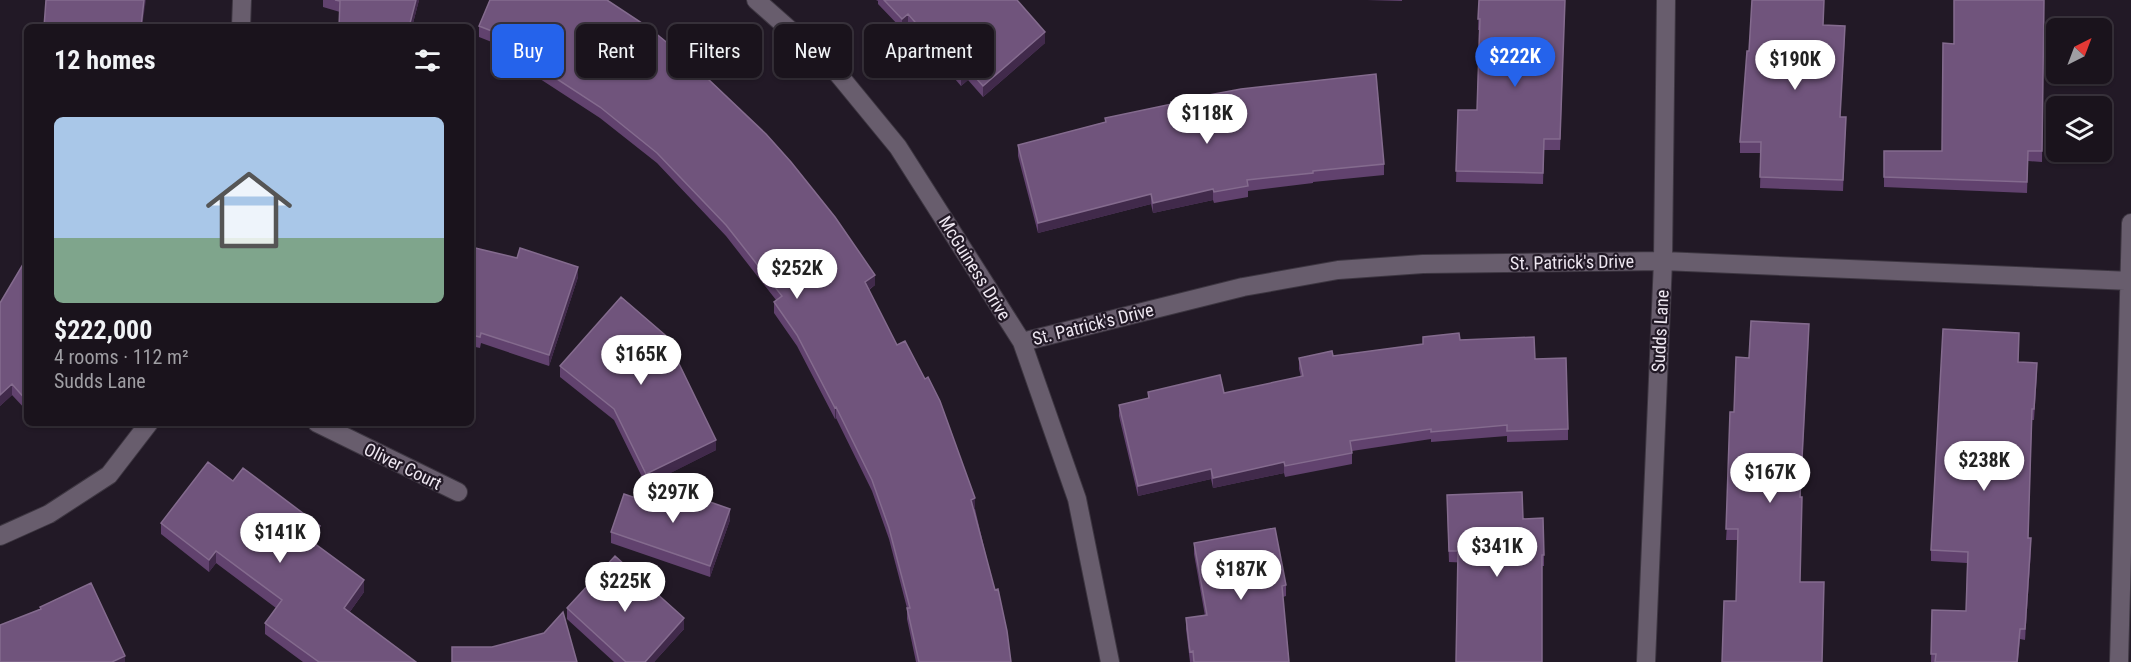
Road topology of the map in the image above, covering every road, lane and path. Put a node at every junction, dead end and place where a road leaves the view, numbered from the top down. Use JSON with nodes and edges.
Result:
{"nodes":[{"id":1,"x":242,"y":0,"type":"edge"},
{"id":2,"x":756,"y":0,"type":"edge"},
{"id":3,"x":1666,"y":0,"type":"edge"},
{"id":4,"x":241,"y":24,"type":"edge"},
{"id":5,"x":2131,"y":223,"type":"edge"},
{"id":6,"x":1663,"y":261,"type":"junction"},
{"id":7,"x":2130,"y":281,"type":"edge"},
{"id":8,"x":1022,"y":342,"type":"junction"},
{"id":9,"x":147,"y":426,"type":"edge"},
{"id":10,"x":322,"y":426,"type":"edge"},
{"id":11,"x":458,"y":492,"type":"dead end"},
{"id":12,"x":0,"y":536,"type":"edge"},
{"id":13,"x":1110,"y":662,"type":"edge"},
{"id":14,"x":1646,"y":662,"type":"edge"},
{"id":15,"x":2118,"y":662,"type":"edge"}],
"edges":[{"from":1,"to":4,"type":"street"},
{"from":2,"to":8,"type":"street","name":"McGuiness Drive"},
{"from":3,"to":6,"type":"street","name":"Sudds Lane"},
{"from":5,"to":7,"type":"street"},
{"from":6,"to":7,"type":"street","name":"St. Patrick's Drive"},
{"from":6,"to":8,"type":"street","name":"St. Patrick's Drive"},
{"from":6,"to":14,"type":"street","name":"Sudds Lane"},
{"from":7,"to":15,"type":"street"},
{"from":8,"to":13,"type":"street","name":"McGuiness Drive"},
{"from":9,"to":12,"type":"street"},
{"from":10,"to":11,"type":"street","name":"Oliver Court"}]}
